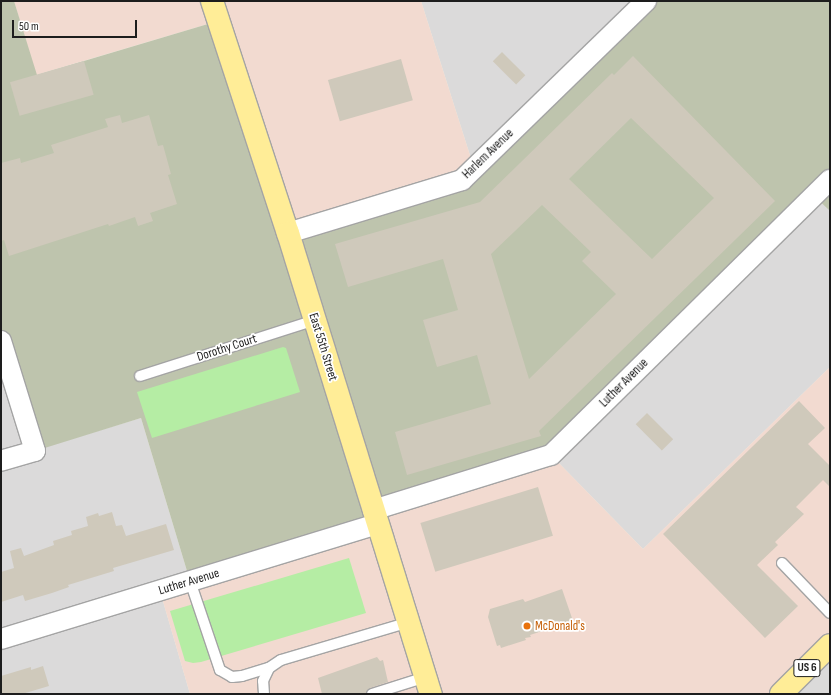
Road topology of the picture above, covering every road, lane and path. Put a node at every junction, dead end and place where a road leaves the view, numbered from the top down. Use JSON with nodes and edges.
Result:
{"nodes":[{"id":1,"x":212,"y":1,"type":"edge"},
{"id":2,"x":646,"y":1,"type":"edge"},
{"id":3,"x":830,"y":180,"type":"edge"},
{"id":4,"x":288,"y":233,"type":"junction"},
{"id":5,"x":315,"y":320,"type":"junction"},
{"id":6,"x":1,"y":341,"type":"edge"},
{"id":7,"x":140,"y":376,"type":"dead end"},
{"id":8,"x":1,"y":461,"type":"edge"},
{"id":9,"x":376,"y":517,"type":"junction"},
{"id":10,"x":782,"y":563,"type":"dead end"},
{"id":11,"x":190,"y":581,"type":"junction"},
{"id":12,"x":830,"y":613,"type":"edge"},
{"id":13,"x":409,"y":622,"type":"junction"},
{"id":14,"x":1,"y":639,"type":"edge"},
{"id":15,"x":830,"y":645,"type":"edge"},
{"id":16,"x":269,"y":668,"type":"junction"},
{"id":17,"x":429,"y":686,"type":"edge"},
{"id":18,"x":264,"y":694,"type":"edge"},
{"id":19,"x":372,"y":694,"type":"edge"},
{"id":20,"x":780,"y":694,"type":"edge"}],
"edges":[{"from":1,"to":4,"type":"main road","name":"East 55th Street"},
{"from":2,"to":4,"type":"street","name":"Harlem Avenue"},
{"from":3,"to":9,"type":"street","name":"Luther Avenue"},
{"from":4,"to":5,"type":"main road","name":"East 55th Street"},
{"from":5,"to":7,"type":"lane","name":"Dorothy Court"},
{"from":5,"to":9,"type":"main road","name":"East 55th Street"},
{"from":6,"to":8,"type":"street"},
{"from":9,"to":11,"type":"street","name":"Luther Avenue"},
{"from":9,"to":13,"type":"main road","name":"East 55th Street"},
{"from":10,"to":12,"type":"lane"},
{"from":11,"to":14,"type":"street","name":"Luther Avenue"},
{"from":11,"to":16,"type":"lane"},
{"from":13,"to":16,"type":"lane"},
{"from":13,"to":17,"type":"main road","name":"East 55th Street"},
{"from":15,"to":20,"type":"main road","number":"US 6"},
{"from":16,"to":18,"type":"lane"},
{"from":17,"to":19,"type":"lane"}]}
